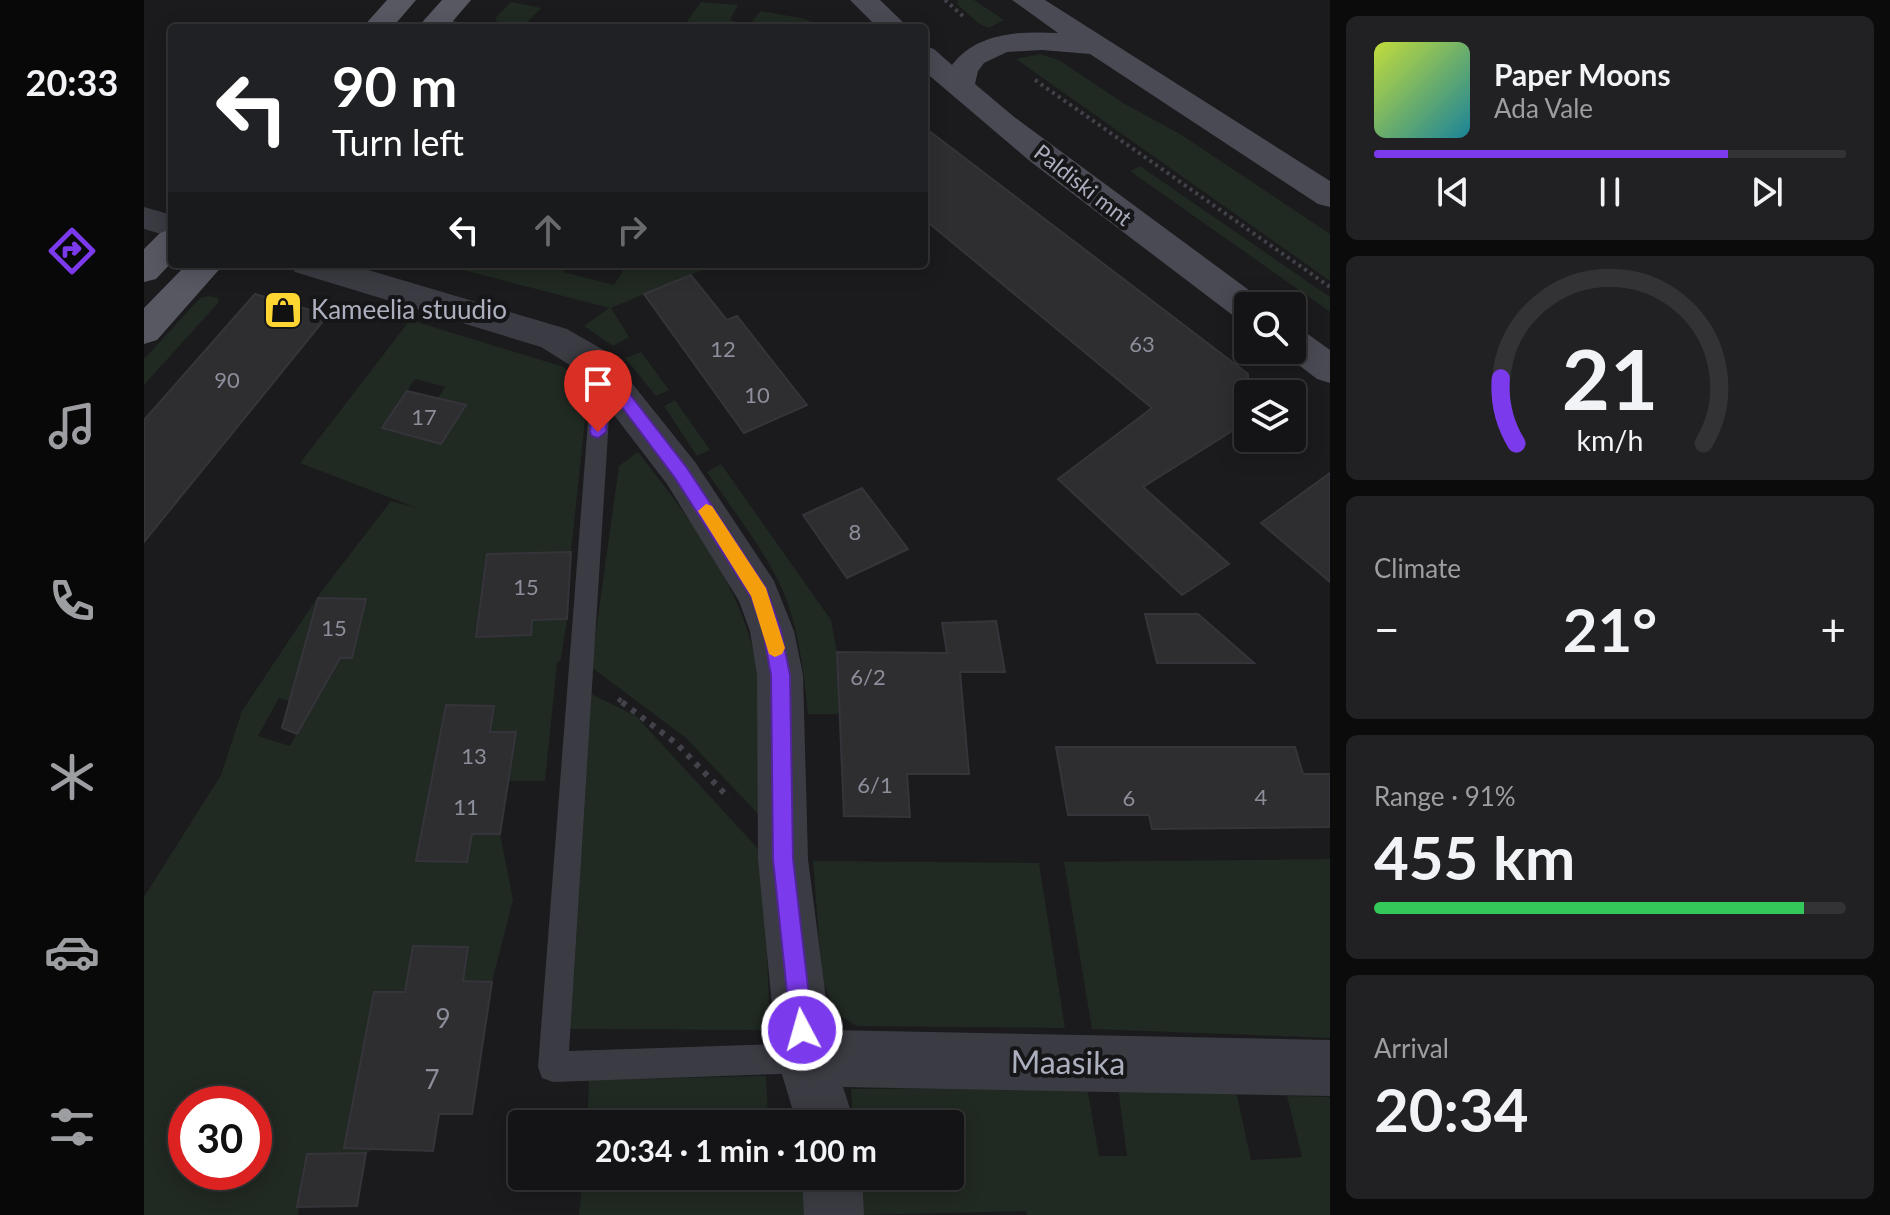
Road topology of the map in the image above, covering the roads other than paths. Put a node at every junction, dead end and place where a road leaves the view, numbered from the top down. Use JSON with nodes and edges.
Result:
{"nodes":[{"id":1,"x":402,"y":0,"type":"edge"},
{"id":2,"x":457,"y":0,"type":"edge"},
{"id":3,"x":864,"y":0,"type":"edge"},
{"id":4,"x":1026,"y":0,"type":"edge"},
{"id":5,"x":380,"y":24,"type":"edge"},
{"id":6,"x":445,"y":24,"type":"edge"},
{"id":7,"x":891,"y":24,"type":"edge"},
{"id":8,"x":1099,"y":47,"type":"junction"},
{"id":9,"x":928,"y":59,"type":"edge"},
{"id":10,"x":959,"y":87,"type":"junction"},
{"id":11,"x":1330,"y":196,"type":"edge"},
{"id":12,"x":144,"y":218,"type":"edge"},
{"id":13,"x":168,"y":225,"type":"edge"},
{"id":14,"x":168,"y":245,"type":"edge"},
{"id":15,"x":203,"y":268,"type":"edge"},
{"id":16,"x":320,"y":268,"type":"edge"},
{"id":17,"x":144,"y":270,"type":"edge"},
{"id":18,"x":1234,"y":298,"type":"edge"},
{"id":19,"x":144,"y":331,"type":"edge"},
{"id":20,"x":1306,"y":351,"type":"edge"},
{"id":21,"x":1330,"y":369,"type":"edge"},
{"id":22,"x":602,"y":370,"type":"junction"},
{"id":23,"x":805,"y":1058,"type":"junction"},
{"id":24,"x":1330,"y":1068,"type":"edge"},
{"id":25,"x":822,"y":1110,"type":"edge"},
{"id":26,"x":833,"y":1190,"type":"edge"},
{"id":27,"x":834,"y":1215,"type":"edge"}],
"edges":[{"from":1,"to":5,"type":"main road"},
{"from":2,"to":6,"type":"main road"},
{"from":3,"to":7,"type":"main road"},
{"from":4,"to":8,"type":"main road"},
{"from":8,"to":10,"type":"main road"},
{"from":8,"to":11,"type":"main road"},
{"from":9,"to":10,"type":"main road","name":"Paldiski mnt"},
{"from":10,"to":18,"type":"main road","name":"Paldiski mnt"},
{"from":12,"to":13,"type":"street"},
{"from":14,"to":17,"type":"main road"},
{"from":15,"to":19,"type":"main road"},
{"from":16,"to":22,"type":"street"},
{"from":20,"to":21,"type":"main road"},
{"from":22,"to":23,"type":"street"},
{"from":22,"to":23,"type":"lane"},
{"from":23,"to":24,"type":"street","name":"Maasika"},
{"from":23,"to":25,"type":"street"},
{"from":26,"to":27,"type":"street"}]}
